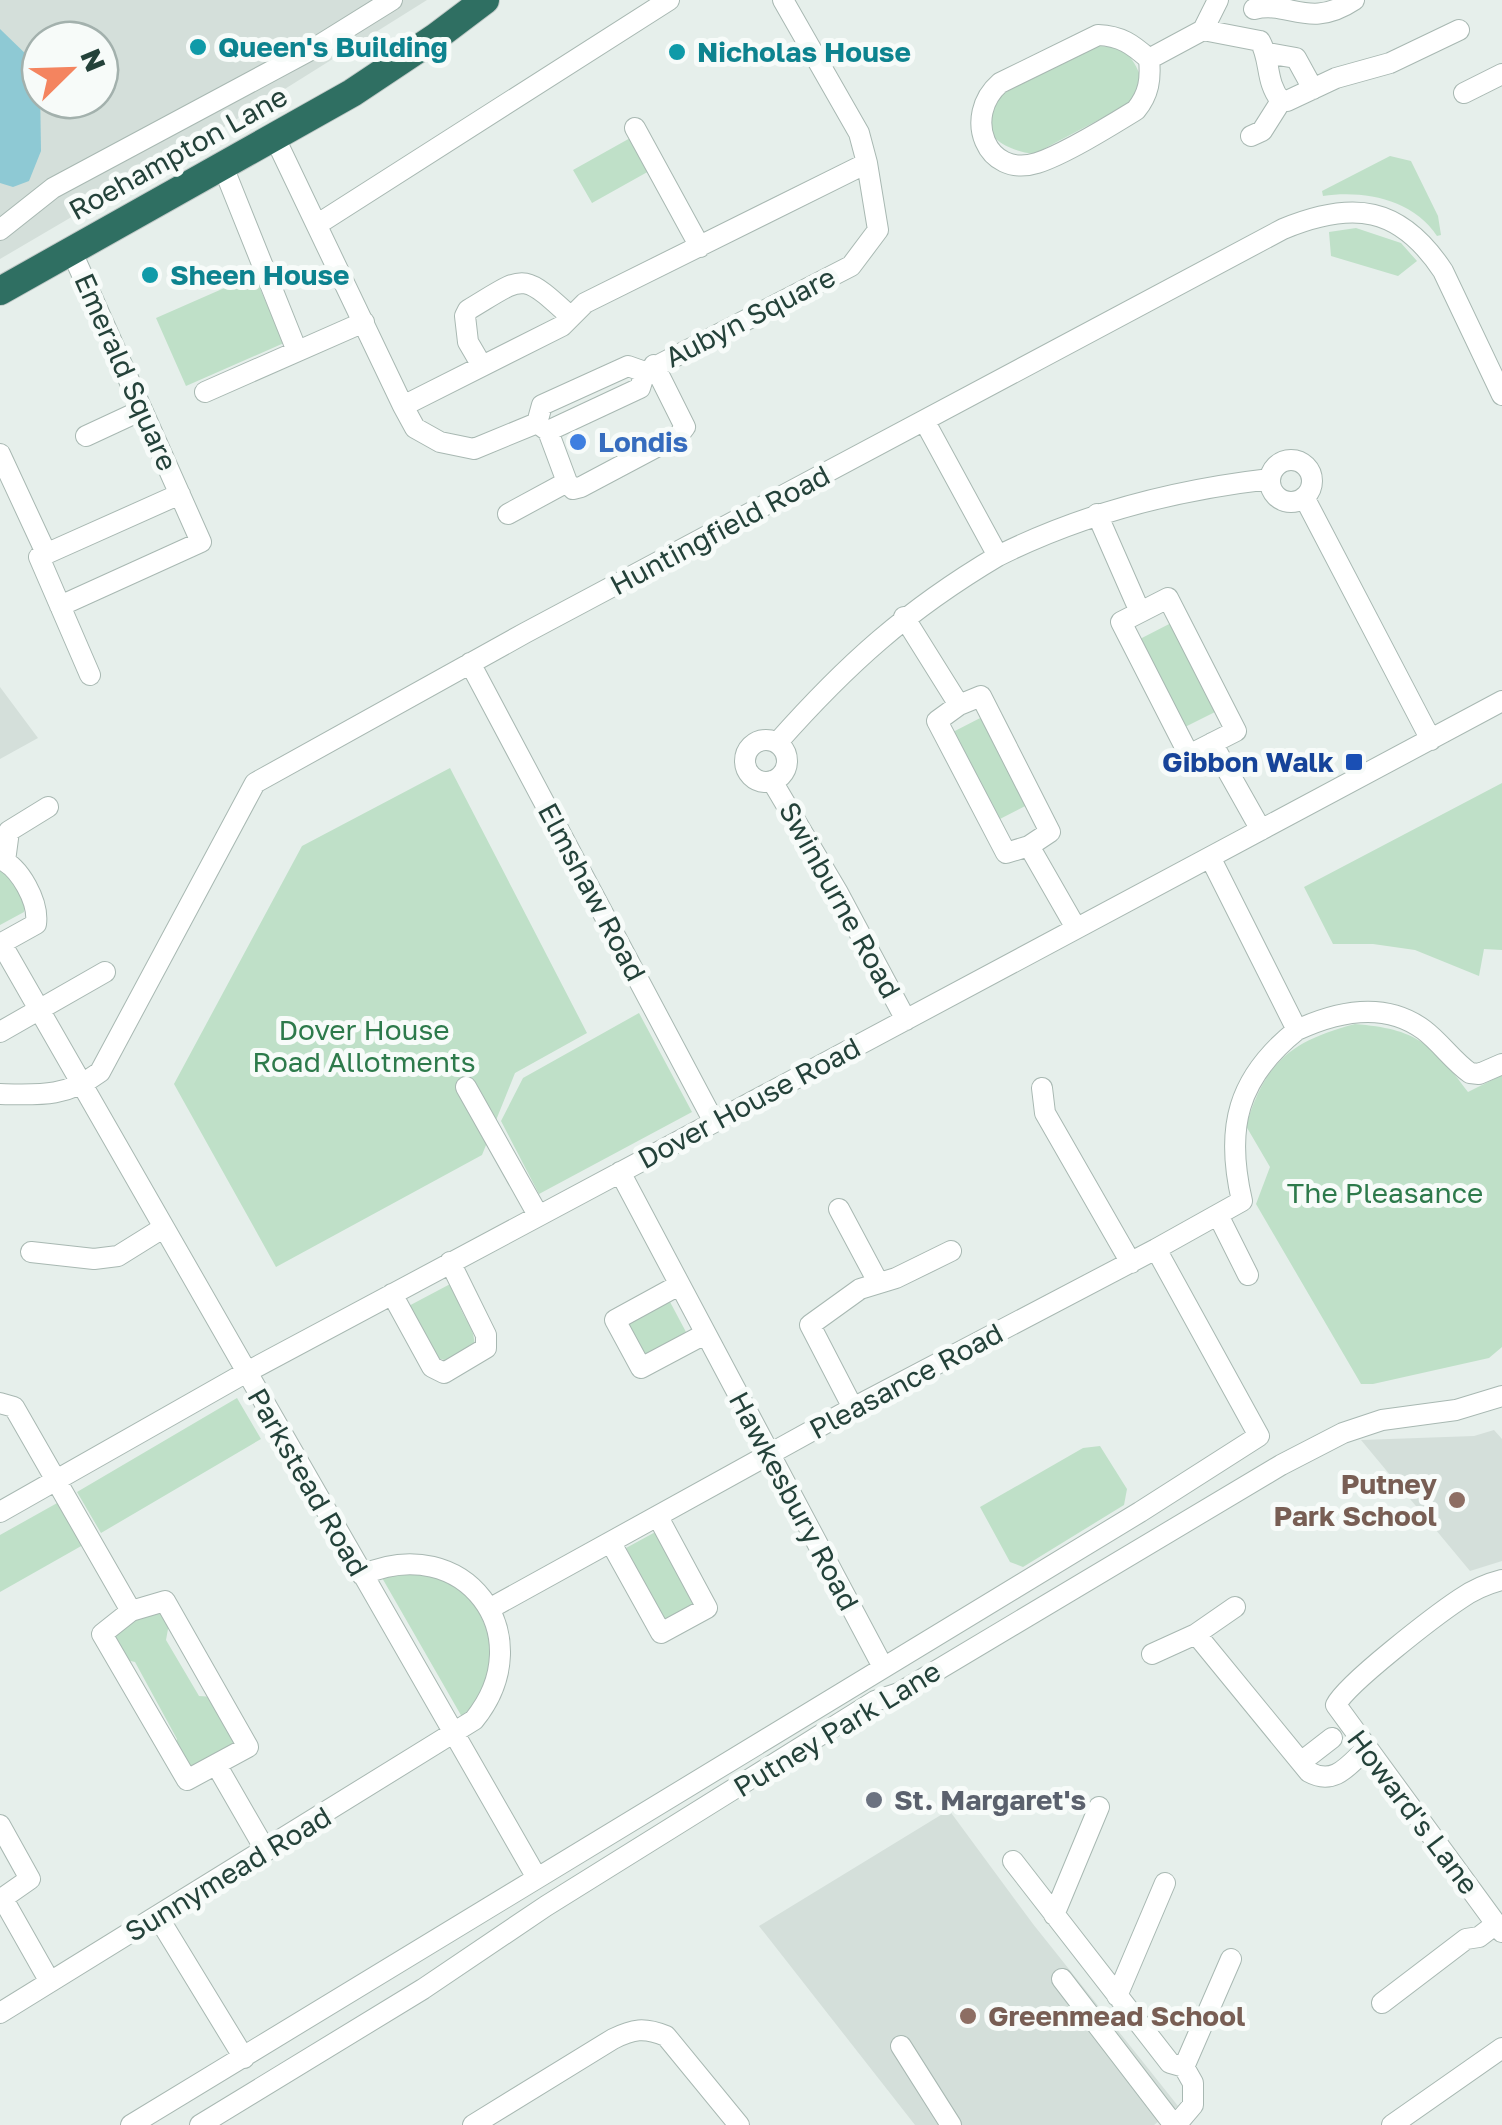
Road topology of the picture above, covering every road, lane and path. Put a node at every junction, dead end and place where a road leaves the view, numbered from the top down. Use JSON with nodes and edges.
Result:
{"nodes":[{"id":1,"x":392,"y":0,"type":"edge"},
{"id":2,"x":485,"y":0,"type":"edge"},
{"id":3,"x":669,"y":0,"type":"edge"},
{"id":4,"x":783,"y":0,"type":"edge"},
{"id":5,"x":1218,"y":0,"type":"edge"},
{"id":6,"x":1354,"y":0,"type":"edge"},
{"id":7,"x":1251,"y":4,"type":"edge"},
{"id":8,"x":1203,"y":30,"type":"junction"},
{"id":9,"x":1459,"y":30,"type":"dead end"},
{"id":10,"x":1263,"y":47,"type":"junction"},
{"id":11,"x":1149,"y":59,"type":"junction"},
{"id":12,"x":1502,"y":74,"type":"edge"},
{"id":13,"x":1313,"y":89,"type":"junction"},
{"id":14,"x":1464,"y":93,"type":"dead end"},
{"id":15,"x":1280,"y":100,"type":"junction"},
{"id":16,"x":635,"y":128,"type":"dead end"},
{"id":17,"x":274,"y":136,"type":"junction"},
{"id":18,"x":1251,"y":136,"type":"dead end"},
{"id":19,"x":867,"y":163,"type":"junction"},
{"id":20,"x":222,"y":164,"type":"junction"},
{"id":21,"x":318,"y":224,"type":"junction"},
{"id":22,"x":0,"y":230,"type":"edge"},
{"id":23,"x":700,"y":246,"type":"junction"},
{"id":24,"x":72,"y":250,"type":"junction"},
{"id":25,"x":0,"y":291,"type":"edge"},
{"id":26,"x":571,"y":318,"type":"junction"},
{"id":27,"x":364,"y":322,"type":"junction"},
{"id":28,"x":297,"y":351,"type":"junction"},
{"id":29,"x":482,"y":366,"type":"junction"},
{"id":30,"x":650,"y":369,"type":"junction"},
{"id":31,"x":205,"y":392,"type":"dead end"},
{"id":32,"x":1502,"y":395,"type":"edge"},
{"id":33,"x":403,"y":406,"type":"junction"},
{"id":34,"x":142,"y":410,"type":"junction"},
{"id":35,"x":925,"y":422,"type":"junction"},
{"id":36,"x":543,"y":427,"type":"junction"},
{"id":37,"x":86,"y":436,"type":"dead end"},
{"id":38,"x":0,"y":454,"type":"edge"},
{"id":39,"x":1270,"y":479,"type":"junction"},
{"id":40,"x":568,"y":482,"type":"junction"},
{"id":41,"x":180,"y":494,"type":"junction"},
{"id":42,"x":1304,"y":497,"type":"junction"},
{"id":43,"x":508,"y":514,"type":"dead end"},
{"id":44,"x":1097,"y":514,"type":"junction"},
{"id":45,"x":46,"y":554,"type":"junction"},
{"id":46,"x":998,"y":556,"type":"junction"},
{"id":47,"x":60,"y":606,"type":"junction"},
{"id":48,"x":1140,"y":612,"type":"junction"},
{"id":49,"x":904,"y":617,"type":"junction"},
{"id":50,"x":470,"y":662,"type":"junction"},
{"id":51,"x":90,"y":675,"type":"dead end"},
{"id":52,"x":1502,"y":702,"type":"edge"},
{"id":53,"x":959,"y":705,"type":"junction"},
{"id":54,"x":1431,"y":740,"type":"junction"},
{"id":55,"x":777,"y":742,"type":"junction"},
{"id":56,"x":1212,"y":743,"type":"junction"},
{"id":57,"x":772,"y":781,"type":"junction"},
{"id":58,"x":48,"y":807,"type":"dead end"},
{"id":59,"x":1261,"y":830,"type":"junction"},
{"id":60,"x":1029,"y":846,"type":"junction"},
{"id":61,"x":1210,"y":857,"type":"junction"},
{"id":62,"x":2,"y":860,"type":"edge"},
{"id":63,"x":1076,"y":928,"type":"junction"},
{"id":64,"x":0,"y":944,"type":"edge"},
{"id":65,"x":105,"y":972,"type":"dead end"},
{"id":66,"x":39,"y":1010,"type":"junction"},
{"id":67,"x":906,"y":1020,"type":"junction"},
{"id":68,"x":1297,"y":1030,"type":"junction"},
{"id":69,"x":0,"y":1032,"type":"edge"},
{"id":70,"x":1502,"y":1064,"type":"edge"},
{"id":71,"x":82,"y":1085,"type":"junction"},
{"id":72,"x":466,"y":1087,"type":"dead end"},
{"id":73,"x":1042,"y":1088,"type":"dead end"},
{"id":74,"x":0,"y":1094,"type":"edge"},
{"id":75,"x":714,"y":1122,"type":"junction"},
{"id":76,"x":620,"y":1172,"type":"junction"},
{"id":77,"x":839,"y":1209,"type":"dead end"},
{"id":78,"x":1218,"y":1215,"type":"junction"},
{"id":79,"x":538,"y":1216,"type":"junction"},
{"id":80,"x":162,"y":1228,"type":"junction"},
{"id":81,"x":1156,"y":1249,"type":"junction"},
{"id":82,"x":951,"y":1251,"type":"dead end"},
{"id":83,"x":31,"y":1252,"type":"dead end"},
{"id":84,"x":450,"y":1262,"type":"junction"},
{"id":85,"x":1131,"y":1263,"type":"junction"},
{"id":86,"x":1248,"y":1275,"type":"dead end"},
{"id":87,"x":878,"y":1282,"type":"junction"},
{"id":88,"x":679,"y":1285,"type":"junction"},
{"id":89,"x":392,"y":1294,"type":"junction"},
{"id":90,"x":705,"y":1334,"type":"junction"},
{"id":91,"x":245,"y":1373,"type":"junction"},
{"id":92,"x":1502,"y":1396,"type":"edge"},
{"id":93,"x":0,"y":1403,"type":"edge"},
{"id":94,"x":852,"y":1408,"type":"junction"},
{"id":95,"x":769,"y":1455,"type":"junction"},
{"id":96,"x":54,"y":1480,"type":"junction"},
{"id":97,"x":0,"y":1512,"type":"edge"},
{"id":98,"x":658,"y":1517,"type":"junction"},
{"id":99,"x":611,"y":1542,"type":"junction"},
{"id":100,"x":362,"y":1575,"type":"junction"},
{"id":101,"x":1502,"y":1580,"type":"edge"},
{"id":102,"x":1235,"y":1607,"type":"dead end"},
{"id":103,"x":488,"y":1610,"type":"junction"},
{"id":104,"x":131,"y":1611,"type":"junction"},
{"id":105,"x":1196,"y":1634,"type":"junction"},
{"id":106,"x":1152,"y":1654,"type":"dead end"},
{"id":107,"x":883,"y":1668,"type":"junction"},
{"id":108,"x":455,"y":1734,"type":"junction"},
{"id":109,"x":1332,"y":1738,"type":"dead end"},
{"id":110,"x":1366,"y":1750,"type":"junction"},
{"id":111,"x":1301,"y":1762,"type":"junction"},
{"id":112,"x":216,"y":1766,"type":"junction"},
{"id":113,"x":1099,"y":1806,"type":"dead end"},
{"id":114,"x":0,"y":1826,"type":"edge"},
{"id":115,"x":266,"y":1852,"type":"junction"},
{"id":116,"x":1013,"y":1861,"type":"dead end"},
{"id":117,"x":537,"y":1878,"type":"junction"},
{"id":118,"x":1165,"y":1884,"type":"dead end"},
{"id":119,"x":1,"y":1899,"type":"edge"},
{"id":120,"x":1054,"y":1915,"type":"junction"},
{"id":121,"x":158,"y":1916,"type":"junction"},
{"id":122,"x":1499,"y":1928,"type":"edge"},
{"id":123,"x":1231,"y":1959,"type":"dead end"},
{"id":124,"x":1062,"y":1979,"type":"dead end"},
{"id":125,"x":50,"y":1982,"type":"junction"},
{"id":126,"x":1118,"y":1996,"type":"junction"},
{"id":127,"x":1382,"y":2003,"type":"dead end"},
{"id":128,"x":0,"y":2013,"type":"edge"},
{"id":129,"x":901,"y":2046,"type":"dead end"},
{"id":130,"x":1502,"y":2048,"type":"edge"},
{"id":131,"x":244,"y":2058,"type":"junction"},
{"id":132,"x":1184,"y":2068,"type":"junction"},
{"id":133,"x":130,"y":2125,"type":"edge"},
{"id":134,"x":200,"y":2125,"type":"edge"},
{"id":135,"x":473,"y":2125,"type":"edge"},
{"id":136,"x":739,"y":2125,"type":"edge"},
{"id":137,"x":952,"y":2125,"type":"edge"},
{"id":138,"x":1175,"y":2125,"type":"edge"},
{"id":139,"x":1392,"y":2125,"type":"edge"}],
"edges":[{"from":1,"to":22,"type":"street"},
{"from":2,"to":17,"type":"highway","name":"Roehampton Lane"},
{"from":3,"to":21,"type":"street"},
{"from":4,"to":19,"type":"street","name":"Aubyn Square"},
{"from":5,"to":8,"type":"street"},
{"from":6,"to":7,"type":"street"},
{"from":7,"to":10,"type":"street"},
{"from":8,"to":10,"type":"street"},
{"from":8,"to":11,"type":"street"},
{"from":9,"to":13,"type":"street"},
{"from":10,"to":13,"type":"street"},
{"from":10,"to":15,"type":"street"},
{"from":11,"to":11,"type":"street"},
{"from":12,"to":14,"type":"street"},
{"from":13,"to":15,"type":"street"},
{"from":15,"to":18,"type":"street"},
{"from":16,"to":23,"type":"street"},
{"from":17,"to":20,"type":"highway","name":"Roehampton Lane"},
{"from":17,"to":21,"type":"street","name":"Aubyn Square"},
{"from":19,"to":23,"type":"street"},
{"from":19,"to":30,"type":"street","name":"Aubyn Square"},
{"from":20,"to":24,"type":"highway","name":"Roehampton Lane"},
{"from":20,"to":28,"type":"street"},
{"from":21,"to":27,"type":"street","name":"Aubyn Square"},
{"from":23,"to":26,"type":"street"},
{"from":24,"to":25,"type":"highway","name":"Roehampton Lane"},
{"from":24,"to":34,"type":"street","name":"Emerald Square"},
{"from":26,"to":29,"type":"street"},
{"from":26,"to":29,"type":"street"},
{"from":27,"to":28,"type":"street"},
{"from":27,"to":33,"type":"street","name":"Aubyn Square"},
{"from":28,"to":31,"type":"street"},
{"from":29,"to":33,"type":"street"},
{"from":30,"to":36,"type":"street","name":"Aubyn Square"},
{"from":30,"to":40,"type":"street"},
{"from":32,"to":35,"type":"street","name":"Huntingfield Road"},
{"from":33,"to":36,"type":"street","name":"Aubyn Square"},
{"from":34,"to":37,"type":"street"},
{"from":34,"to":41,"type":"street","name":"Emerald Square"},
{"from":35,"to":46,"type":"street"},
{"from":35,"to":50,"type":"street","name":"Huntingfield Road"},
{"from":36,"to":40,"type":"street"},
{"from":38,"to":45,"type":"street"},
{"from":39,"to":42,"type":"street"},
{"from":39,"to":42,"type":"street"},
{"from":39,"to":44,"type":"street","name":"Swinburne Road"},
{"from":40,"to":43,"type":"street"},
{"from":41,"to":45,"type":"street","name":"Emerald Square"},
{"from":41,"to":47,"type":"street","name":"Emerald Square"},
{"from":42,"to":54,"type":"street"},
{"from":44,"to":46,"type":"street","name":"Swinburne Road"},
{"from":44,"to":48,"type":"street"},
{"from":45,"to":47,"type":"street"},
{"from":46,"to":49,"type":"street","name":"Swinburne Road"},
{"from":47,"to":51,"type":"street"},
{"from":48,"to":56,"type":"street"},
{"from":48,"to":56,"type":"street"},
{"from":49,"to":53,"type":"street"},
{"from":49,"to":55,"type":"street","name":"Swinburne Road"},
{"from":50,"to":71,"type":"street","name":"Huntingfield Road"},
{"from":50,"to":75,"type":"street","name":"Elmshaw Road"},
{"from":52,"to":54,"type":"street","name":"Dover House Road"},
{"from":53,"to":60,"type":"street"},
{"from":53,"to":60,"type":"street"},
{"from":54,"to":59,"type":"street","name":"Dover House Road"},
{"from":55,"to":57,"type":"street","name":"Swinburne Road"},
{"from":55,"to":57,"type":"street","name":"Swinburne Road"},
{"from":56,"to":59,"type":"street"},
{"from":57,"to":67,"type":"street","name":"Swinburne Road"},
{"from":58,"to":62,"type":"street"},
{"from":59,"to":61,"type":"street","name":"Dover House Road"},
{"from":60,"to":63,"type":"street"},
{"from":61,"to":63,"type":"street","name":"Dover House Road"},
{"from":61,"to":68,"type":"street"},
{"from":62,"to":64,"type":"street"},
{"from":63,"to":67,"type":"street","name":"Dover House Road"},
{"from":64,"to":66,"type":"street","name":"Parkstead Road"},
{"from":65,"to":66,"type":"street"},
{"from":66,"to":69,"type":"street"},
{"from":66,"to":71,"type":"street","name":"Parkstead Road"},
{"from":67,"to":75,"type":"street","name":"Dover House Road"},
{"from":68,"to":70,"type":"street"},
{"from":68,"to":78,"type":"street"},
{"from":71,"to":74,"type":"street"},
{"from":71,"to":80,"type":"street","name":"Parkstead Road"},
{"from":72,"to":79,"type":"street"},
{"from":73,"to":85,"type":"street"},
{"from":75,"to":76,"type":"street","name":"Dover House Road"},
{"from":76,"to":79,"type":"street","name":"Dover House Road"},
{"from":76,"to":88,"type":"street","name":"Hawkesbury Road"},
{"from":77,"to":87,"type":"street"},
{"from":78,"to":81,"type":"street"},
{"from":78,"to":86,"type":"street"},
{"from":79,"to":84,"type":"street","name":"Dover House Road"},
{"from":80,"to":83,"type":"street"},
{"from":80,"to":91,"type":"street","name":"Parkstead Road"},
{"from":81,"to":85,"type":"street","name":"Pleasance Road"},
{"from":81,"to":107,"type":"street","name":"Putney Park Lane"},
{"from":82,"to":87,"type":"street"},
{"from":84,"to":89,"type":"street","name":"Dover House Road"},
{"from":84,"to":89,"type":"street"},
{"from":85,"to":94,"type":"street","name":"Pleasance Road"},
{"from":87,"to":94,"type":"street"},
{"from":88,"to":90,"type":"street","name":"Hawkesbury Road"},
{"from":88,"to":90,"type":"street"},
{"from":89,"to":91,"type":"street","name":"Dover House Road"},
{"from":90,"to":95,"type":"street","name":"Hawkesbury Road"},
{"from":91,"to":96,"type":"street","name":"Dover House Road"},
{"from":91,"to":100,"type":"street","name":"Parkstead Road"},
{"from":92,"to":134,"type":"street","name":"Putney Park Lane"},
{"from":93,"to":96,"type":"street"},
{"from":94,"to":95,"type":"street","name":"Pleasance Road"},
{"from":95,"to":98,"type":"street","name":"Pleasance Road"},
{"from":95,"to":107,"type":"street","name":"Hawkesbury Road"},
{"from":96,"to":97,"type":"street","name":"Dover House Road"},
{"from":96,"to":104,"type":"street"},
{"from":98,"to":99,"type":"street","name":"Pleasance Road"},
{"from":98,"to":99,"type":"street"},
{"from":99,"to":103,"type":"street","name":"Pleasance Road"},
{"from":100,"to":103,"type":"street"},
{"from":100,"to":108,"type":"street","name":"Parkstead Road"},
{"from":101,"to":110,"type":"street","name":"Howard's Lane"},
{"from":102,"to":105,"type":"street"},
{"from":103,"to":108,"type":"street"},
{"from":104,"to":112,"type":"street"},
{"from":104,"to":112,"type":"street"},
{"from":105,"to":106,"type":"street"},
{"from":105,"to":111,"type":"street"},
{"from":107,"to":117,"type":"street","name":"Putney Park Lane"},
{"from":108,"to":115,"type":"street","name":"Sunnymead Road"},
{"from":108,"to":117,"type":"street","name":"Parkstead Road"},
{"from":109,"to":111,"type":"street"},
{"from":110,"to":111,"type":"street"},
{"from":110,"to":122,"type":"street","name":"Howard's Lane"},
{"from":112,"to":115,"type":"street"},
{"from":113,"to":120,"type":"street"},
{"from":114,"to":119,"type":"street"},
{"from":115,"to":121,"type":"street","name":"Sunnymead Road"},
{"from":116,"to":120,"type":"street"},
{"from":117,"to":131,"type":"street","name":"Putney Park Lane"},
{"from":118,"to":126,"type":"street"},
{"from":119,"to":125,"type":"street"},
{"from":120,"to":126,"type":"street"},
{"from":121,"to":125,"type":"street","name":"Sunnymead Road"},
{"from":121,"to":131,"type":"street"},
{"from":122,"to":127,"type":"street"},
{"from":123,"to":132,"type":"street"},
{"from":124,"to":138,"type":"street"},
{"from":125,"to":128,"type":"street","name":"Sunnymead Road"},
{"from":126,"to":132,"type":"street"},
{"from":129,"to":137,"type":"street"},
{"from":130,"to":139,"type":"street"},
{"from":131,"to":133,"type":"street","name":"Putney Park Lane"},
{"from":132,"to":138,"type":"street"},
{"from":135,"to":136,"type":"street"}]}
